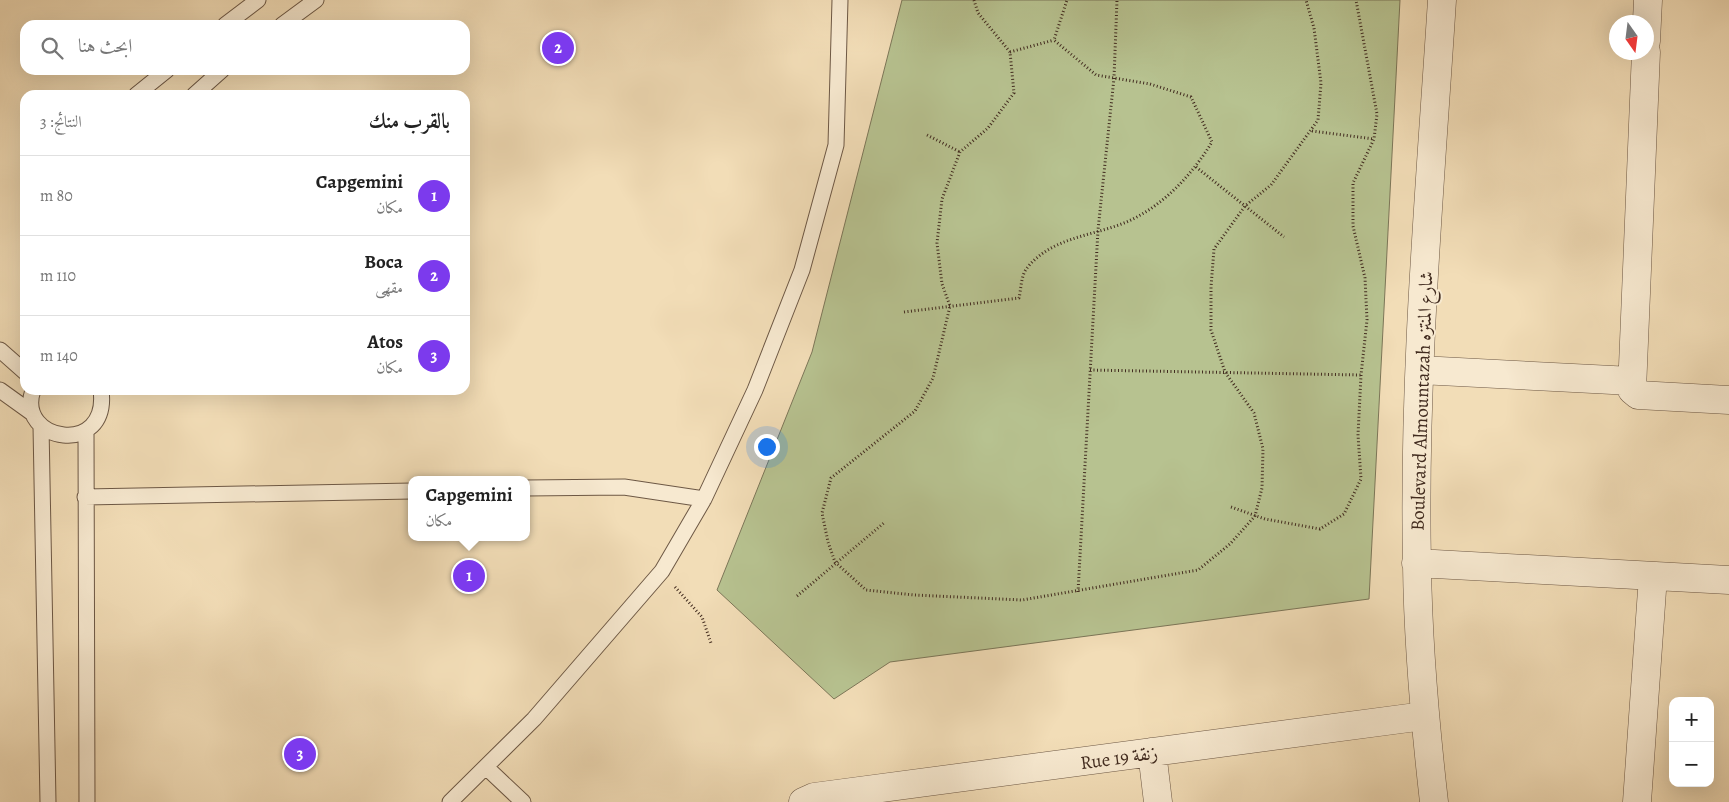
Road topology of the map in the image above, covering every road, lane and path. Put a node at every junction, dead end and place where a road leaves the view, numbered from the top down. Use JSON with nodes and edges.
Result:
{"nodes":[{"id":1,"x":258,"y":0,"type":"edge"},
{"id":2,"x":316,"y":0,"type":"edge"},
{"id":3,"x":840,"y":0,"type":"edge"},
{"id":4,"x":974,"y":0,"type":"edge"},
{"id":5,"x":1067,"y":0,"type":"edge"},
{"id":6,"x":1117,"y":0,"type":"edge"},
{"id":7,"x":1306,"y":0,"type":"edge"},
{"id":8,"x":1356,"y":0,"type":"edge"},
{"id":9,"x":1442,"y":0,"type":"edge"},
{"id":10,"x":1648,"y":0,"type":"edge"},
{"id":11,"x":1647,"y":15,"type":"edge"},
{"id":12,"x":232,"y":20,"type":"edge"},
{"id":13,"x":289,"y":20,"type":"edge"},
{"id":14,"x":1054,"y":40,"type":"junction"},
{"id":15,"x":1010,"y":52,"type":"junction"},
{"id":16,"x":1646,"y":60,"type":"edge"},
{"id":17,"x":161,"y":75,"type":"edge"},
{"id":18,"x":216,"y":75,"type":"edge"},
{"id":19,"x":1114,"y":78,"type":"junction"},
{"id":20,"x":142,"y":90,"type":"edge"},
{"id":21,"x":200,"y":90,"type":"edge"},
{"id":22,"x":1312,"y":131,"type":"junction"},
{"id":23,"x":927,"y":135,"type":"dead end"},
{"id":24,"x":1374,"y":139,"type":"junction"},
{"id":25,"x":960,"y":152,"type":"junction"},
{"id":26,"x":1196,"y":167,"type":"junction"},
{"id":27,"x":1245,"y":206,"type":"junction"},
{"id":28,"x":1098,"y":230,"type":"junction"},
{"id":29,"x":1284,"y":237,"type":"dead end"},
{"id":30,"x":950,"y":306,"type":"junction"},
{"id":31,"x":904,"y":312,"type":"dead end"},
{"id":32,"x":0,"y":350,"type":"edge"},
{"id":33,"x":20,"y":368,"type":"edge"},
{"id":34,"x":1090,"y":370,"type":"junction"},
{"id":35,"x":1420,"y":370,"type":"junction"},
{"id":36,"x":1225,"y":372,"type":"junction"},
{"id":37,"x":1361,"y":375,"type":"junction"},
{"id":38,"x":1636,"y":388,"type":"junction"},
{"id":39,"x":0,"y":390,"type":"edge"},
{"id":40,"x":30,"y":395,"type":"edge"},
{"id":41,"x":102,"y":395,"type":"edge"},
{"id":42,"x":1729,"y":400,"type":"edge"},
{"id":43,"x":32,"y":412,"type":"junction"},
{"id":44,"x":41,"y":426,"type":"junction"},
{"id":45,"x":86,"y":431,"type":"junction"},
{"id":46,"x":530,"y":488,"type":"edge"},
{"id":47,"x":408,"y":491,"type":"edge"},
{"id":48,"x":85,"y":497,"type":"junction"},
{"id":49,"x":704,"y":498,"type":"junction"},
{"id":50,"x":1230,"y":507,"type":"dead end"},
{"id":51,"x":1255,"y":516,"type":"junction"},
{"id":52,"x":885,"y":522,"type":"dead end"},
{"id":53,"x":835,"y":562,"type":"junction"},
{"id":54,"x":1416,"y":563,"type":"junction"},
{"id":55,"x":662,"y":571,"type":"junction"},
{"id":56,"x":1653,"y":576,"type":"junction"},
{"id":57,"x":1729,"y":580,"type":"edge"},
{"id":58,"x":1078,"y":592,"type":"junction"},
{"id":59,"x":797,"y":596,"type":"dead end"},
{"id":60,"x":711,"y":643,"type":"dead end"},
{"id":61,"x":1424,"y":716,"type":"junction"},
{"id":62,"x":1152,"y":752,"type":"junction"},
{"id":63,"x":487,"y":768,"type":"junction"},
{"id":64,"x":906,"y":794,"type":"edge"},
{"id":65,"x":809,"y":799,"type":"edge"},
{"id":66,"x":48,"y":802,"type":"edge"},
{"id":67,"x":87,"y":802,"type":"edge"},
{"id":68,"x":450,"y":802,"type":"edge"},
{"id":69,"x":523,"y":802,"type":"edge"},
{"id":70,"x":1158,"y":802,"type":"edge"},
{"id":71,"x":1434,"y":802,"type":"edge"},
{"id":72,"x":1637,"y":802,"type":"edge"}],
"edges":[{"from":1,"to":12,"type":"lane"},
{"from":2,"to":13,"type":"lane"},
{"from":3,"to":49,"type":"lane"},
{"from":4,"to":15,"type":"path"},
{"from":5,"to":14,"type":"path"},
{"from":6,"to":19,"type":"path"},
{"from":7,"to":22,"type":"path"},
{"from":8,"to":24,"type":"path"},
{"from":9,"to":35,"type":"street","name":"Boulevard Almountazah شارع المنتزه"},
{"from":10,"to":11,"type":"street"},
{"from":14,"to":15,"type":"path"},
{"from":14,"to":19,"type":"path"},
{"from":15,"to":25,"type":"path"},
{"from":16,"to":38,"type":"street"},
{"from":17,"to":20,"type":"lane"},
{"from":18,"to":21,"type":"lane"},
{"from":19,"to":26,"type":"path"},
{"from":19,"to":28,"type":"path"},
{"from":22,"to":24,"type":"path"},
{"from":22,"to":27,"type":"path"},
{"from":23,"to":25,"type":"path"},
{"from":24,"to":37,"type":"path"},
{"from":25,"to":30,"type":"path"},
{"from":26,"to":27,"type":"path"},
{"from":26,"to":28,"type":"path"},
{"from":27,"to":29,"type":"path"},
{"from":27,"to":36,"type":"path"},
{"from":28,"to":30,"type":"path"},
{"from":28,"to":34,"type":"path"},
{"from":30,"to":31,"type":"path"},
{"from":30,"to":53,"type":"path"},
{"from":32,"to":33,"type":"lane"},
{"from":34,"to":36,"type":"path"},
{"from":34,"to":58,"type":"path"},
{"from":35,"to":38,"type":"street"},
{"from":35,"to":54,"type":"street","name":"Boulevard Almountazah شارع المنتزه"},
{"from":36,"to":37,"type":"path"},
{"from":36,"to":51,"type":"path"},
{"from":37,"to":51,"type":"path"},
{"from":38,"to":42,"type":"street"},
{"from":39,"to":43,"type":"lane"},
{"from":40,"to":43,"type":"lane"},
{"from":41,"to":45,"type":"lane"},
{"from":43,"to":44,"type":"lane"},
{"from":44,"to":45,"type":"lane"},
{"from":44,"to":66,"type":"lane"},
{"from":45,"to":48,"type":"lane"},
{"from":46,"to":49,"type":"lane"},
{"from":47,"to":48,"type":"lane"},
{"from":48,"to":67,"type":"lane"},
{"from":49,"to":55,"type":"lane"},
{"from":50,"to":51,"type":"path"},
{"from":51,"to":58,"type":"path"},
{"from":52,"to":53,"type":"path"},
{"from":53,"to":58,"type":"path"},
{"from":53,"to":59,"type":"path"},
{"from":54,"to":56,"type":"street"},
{"from":54,"to":61,"type":"street","name":"Boulevard Almountazah شارع المنتزه"},
{"from":55,"to":60,"type":"path"},
{"from":55,"to":63,"type":"lane"},
{"from":56,"to":57,"type":"street"},
{"from":56,"to":72,"type":"street"},
{"from":61,"to":62,"type":"street","name":"Rue 19 زنقة"},
{"from":61,"to":71,"type":"street","name":"Boulevard Almountazah شارع المنتزه"},
{"from":62,"to":64,"type":"street","name":"Rue 19 زنقة"},
{"from":62,"to":70,"type":"street"},
{"from":63,"to":68,"type":"lane"},
{"from":63,"to":69,"type":"lane"},
{"from":64,"to":65,"type":"street","name":"Rue 19 زنقة"}]}
